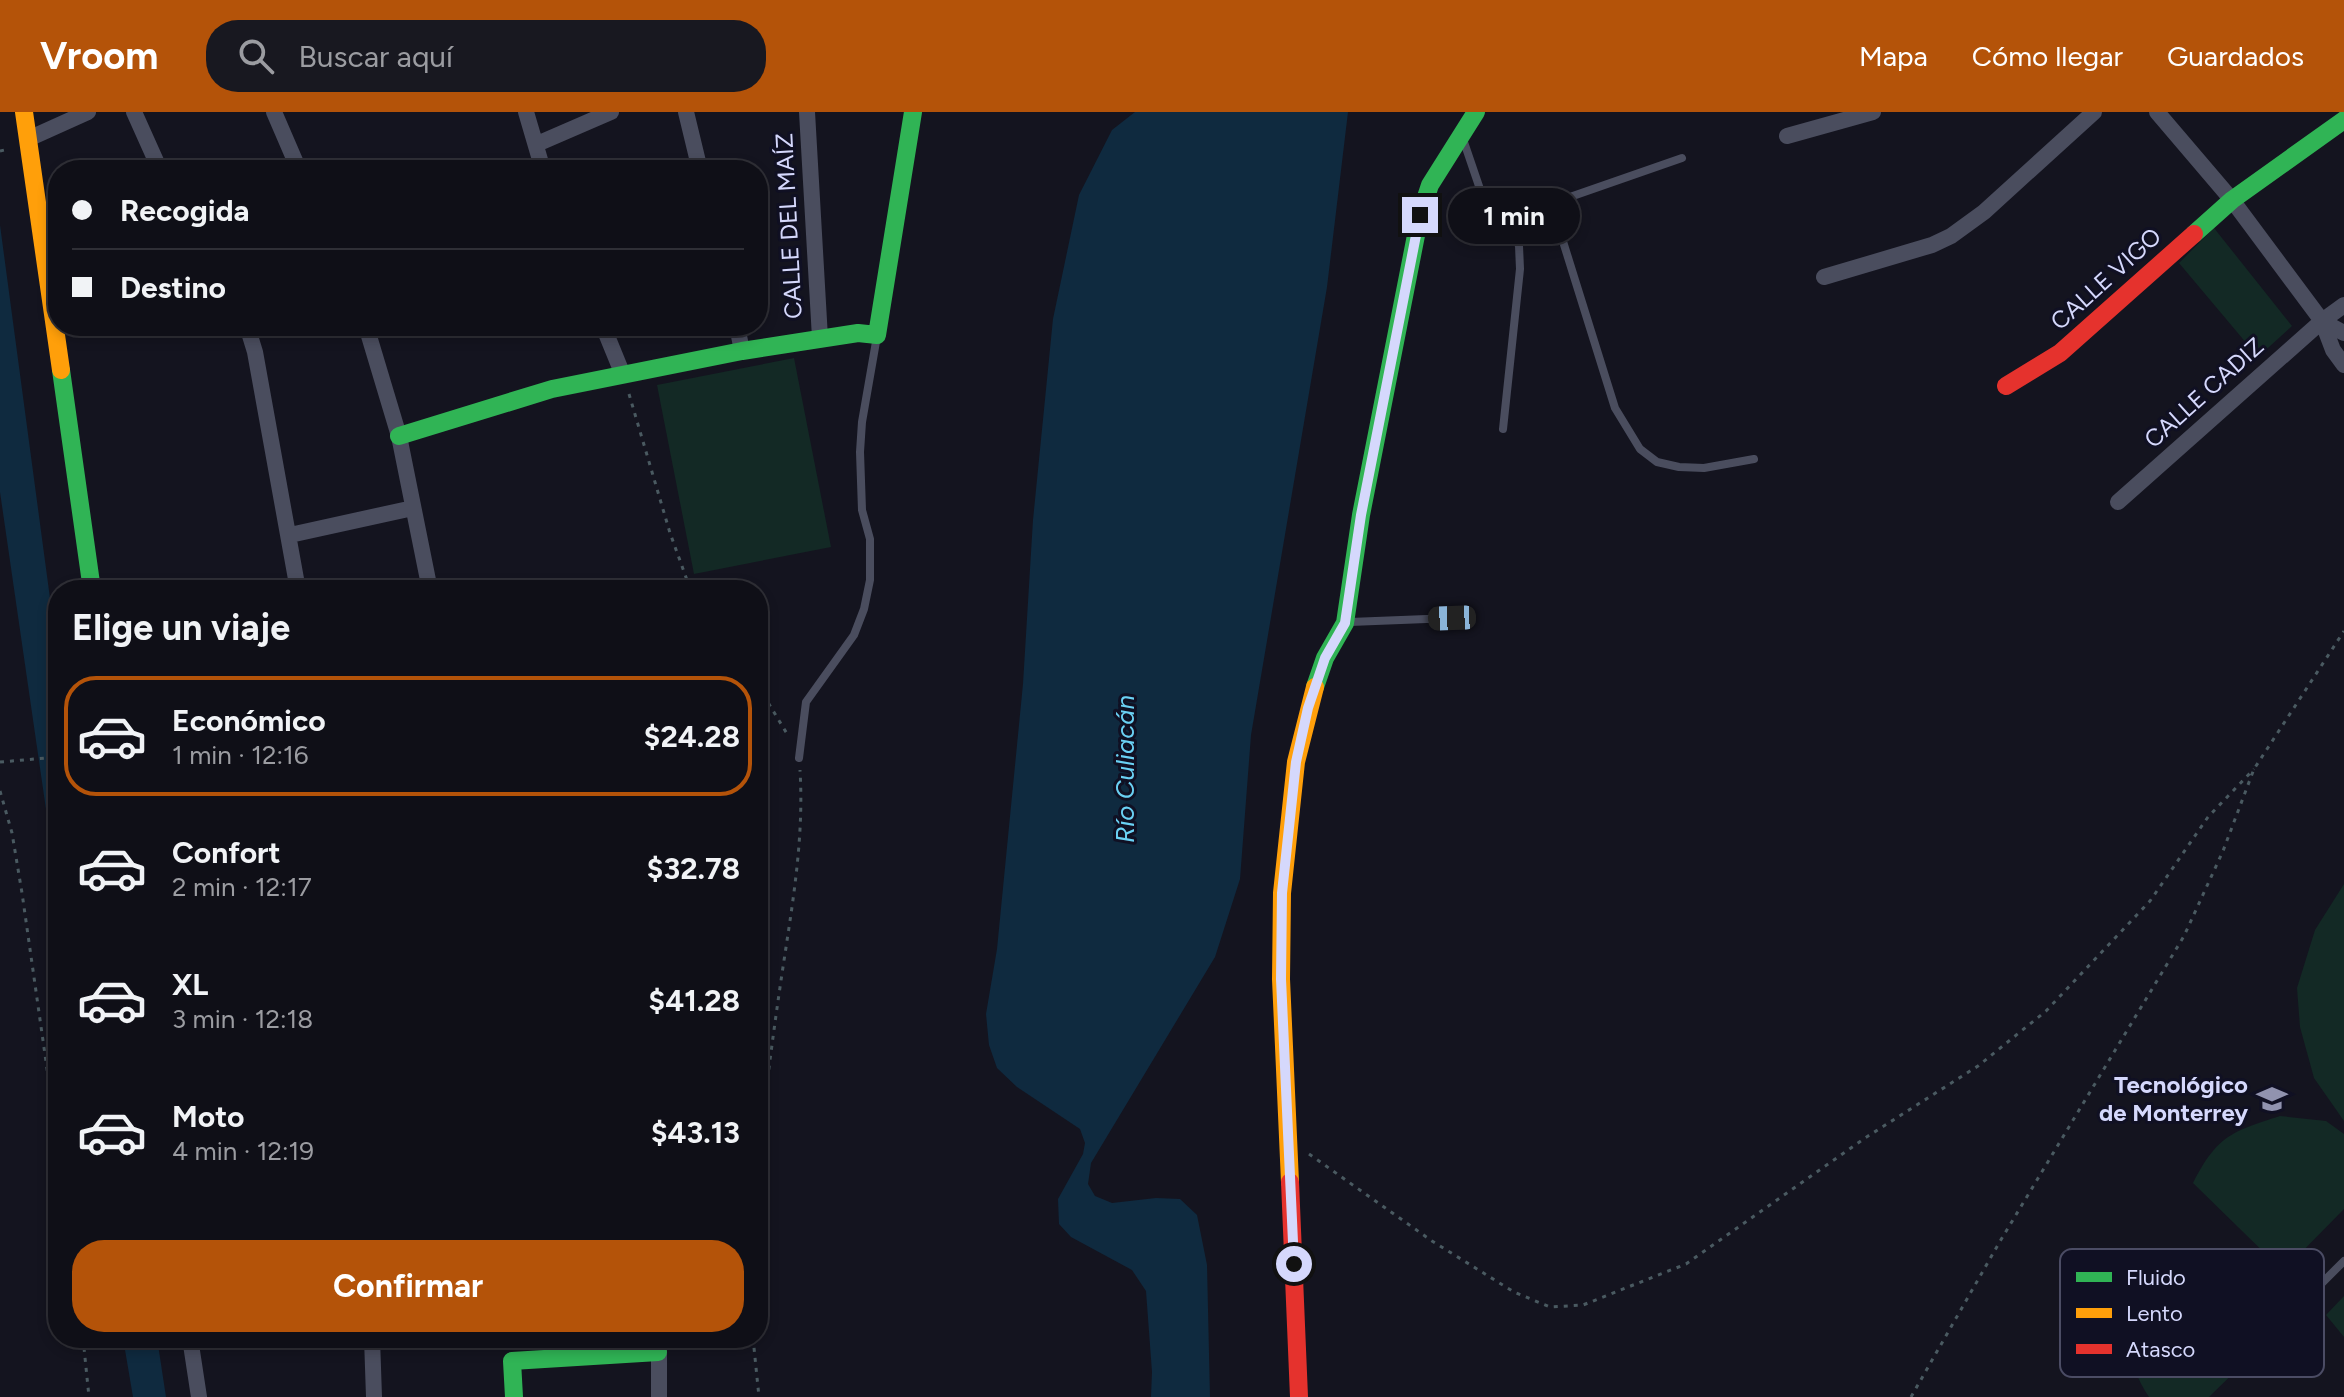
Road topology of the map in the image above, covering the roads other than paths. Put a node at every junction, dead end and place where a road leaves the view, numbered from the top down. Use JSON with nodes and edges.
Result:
{"nodes":[{"id":1,"x":24,"y":112,"type":"edge"},
{"id":2,"x":88,"y":112,"type":"edge"},
{"id":3,"x":134,"y":112,"type":"edge"},
{"id":4,"x":274,"y":112,"type":"edge"},
{"id":5,"x":526,"y":112,"type":"edge"},
{"id":6,"x":611,"y":112,"type":"edge"},
{"id":7,"x":686,"y":112,"type":"edge"},
{"id":8,"x":807,"y":112,"type":"edge"},
{"id":9,"x":913,"y":112,"type":"edge"},
{"id":10,"x":1476,"y":112,"type":"edge"},
{"id":11,"x":1873,"y":112,"type":"edge"},
{"id":12,"x":2094,"y":112,"type":"edge"},
{"id":13,"x":2157,"y":112,"type":"edge"},
{"id":14,"x":2344,"y":120,"type":"edge"},
{"id":15,"x":1461,"y":134,"type":"junction"},
{"id":16,"x":1787,"y":136,"type":"dead end"},
{"id":17,"x":28,"y":139,"type":"junction"},
{"id":18,"x":537,"y":144,"type":"junction"},
{"id":19,"x":1682,"y":158,"type":"dead end"},
{"id":20,"x":156,"y":160,"type":"edge"},
{"id":21,"x":295,"y":160,"type":"edge"},
{"id":22,"x":541,"y":160,"type":"edge"},
{"id":23,"x":698,"y":160,"type":"edge"},
{"id":24,"x":2232,"y":200,"type":"junction"},
{"id":25,"x":1551,"y":203,"type":"junction"},
{"id":26,"x":1507,"y":219,"type":"junction"},
{"id":27,"x":1824,"y":277,"type":"dead end"},
{"id":28,"x":48,"y":280,"type":"edge"},
{"id":29,"x":2344,"y":305,"type":"edge"},
{"id":30,"x":2322,"y":321,"type":"junction"},
{"id":31,"x":2344,"y":333,"type":"edge"},
{"id":32,"x":877,"y":335,"type":"junction"},
{"id":33,"x":56,"y":336,"type":"edge"},
{"id":34,"x":250,"y":336,"type":"edge"},
{"id":35,"x":369,"y":336,"type":"edge"},
{"id":36,"x":607,"y":336,"type":"edge"},
{"id":37,"x":739,"y":336,"type":"edge"},
{"id":38,"x":820,"y":338,"type":"junction"},
{"id":39,"x":742,"y":351,"type":"junction"},
{"id":40,"x":2344,"y":365,"type":"edge"},
{"id":41,"x":623,"y":375,"type":"junction"},
{"id":42,"x":2006,"y":386,"type":"dead end"},
{"id":43,"x":1503,"y":429,"type":"dead end"},
{"id":44,"x":399,"y":436,"type":"junction"},
{"id":45,"x":1754,"y":459,"type":"dead end"},
{"id":46,"x":2118,"y":502,"type":"dead end"},
{"id":47,"x":413,"y":508,"type":"junction"},
{"id":48,"x":290,"y":535,"type":"junction"},
{"id":49,"x":91,"y":580,"type":"edge"},
{"id":50,"x":297,"y":580,"type":"edge"},
{"id":51,"x":428,"y":580,"type":"edge"},
{"id":52,"x":1452,"y":618,"type":"dead end"},
{"id":53,"x":1345,"y":623,"type":"junction"},
{"id":54,"x":799,"y":758,"type":"road end"},
{"id":55,"x":2344,"y":1261,"type":"edge"},
{"id":56,"x":2324,"y":1281,"type":"edge"},
{"id":57,"x":192,"y":1348,"type":"edge"},
{"id":58,"x":372,"y":1348,"type":"edge"},
{"id":59,"x":631,"y":1348,"type":"edge"},
{"id":60,"x":658,"y":1348,"type":"edge"},
{"id":61,"x":199,"y":1397,"type":"edge"},
{"id":62,"x":374,"y":1397,"type":"edge"},
{"id":63,"x":514,"y":1397,"type":"edge"},
{"id":64,"x":659,"y":1397,"type":"edge"},
{"id":65,"x":1299,"y":1397,"type":"edge"}],
"edges":[{"from":1,"to":17,"type":"street"},
{"from":2,"to":17,"type":"street"},
{"from":3,"to":20,"type":"street"},
{"from":4,"to":21,"type":"street"},
{"from":5,"to":18,"type":"street"},
{"from":6,"to":18,"type":"street"},
{"from":7,"to":23,"type":"street"},
{"from":8,"to":38,"type":"street","name":"CALLE DEL MAÍZ"},
{"from":9,"to":32,"type":"street"},
{"from":10,"to":15,"type":"street"},
{"from":11,"to":16,"type":"street"},
{"from":12,"to":27,"type":"street"},
{"from":13,"to":24,"type":"street"},
{"from":14,"to":24,"type":"street","name":"CALLE VIGO"},
{"from":15,"to":26,"type":"lane"},
{"from":15,"to":53,"type":"street"},
{"from":17,"to":28,"type":"street"},
{"from":18,"to":22,"type":"street"},
{"from":19,"to":25,"type":"lane"},
{"from":24,"to":30,"type":"street"},
{"from":24,"to":42,"type":"street","name":"CALLE VIGO"},
{"from":25,"to":26,"type":"lane"},
{"from":25,"to":45,"type":"lane"},
{"from":26,"to":43,"type":"lane"},
{"from":29,"to":30,"type":"street","name":"CALLE CADIZ"},
{"from":30,"to":31,"type":"street"},
{"from":30,"to":40,"type":"street"},
{"from":30,"to":46,"type":"street","name":"CALLE CADIZ"},
{"from":32,"to":38,"type":"street"},
{"from":32,"to":54,"type":"lane"},
{"from":33,"to":49,"type":"street"},
{"from":34,"to":48,"type":"street"},
{"from":35,"to":44,"type":"street"},
{"from":36,"to":41,"type":"street"},
{"from":37,"to":39,"type":"street"},
{"from":38,"to":39,"type":"street"},
{"from":39,"to":41,"type":"street"},
{"from":41,"to":44,"type":"street"},
{"from":44,"to":47,"type":"street"},
{"from":47,"to":48,"type":"street"},
{"from":47,"to":51,"type":"street"},
{"from":48,"to":50,"type":"street"},
{"from":52,"to":53,"type":"lane"},
{"from":53,"to":65,"type":"street"},
{"from":55,"to":56,"type":"lane"},
{"from":57,"to":61,"type":"street"},
{"from":58,"to":62,"type":"street"},
{"from":59,"to":63,"type":"street"},
{"from":60,"to":64,"type":"street"}]}
